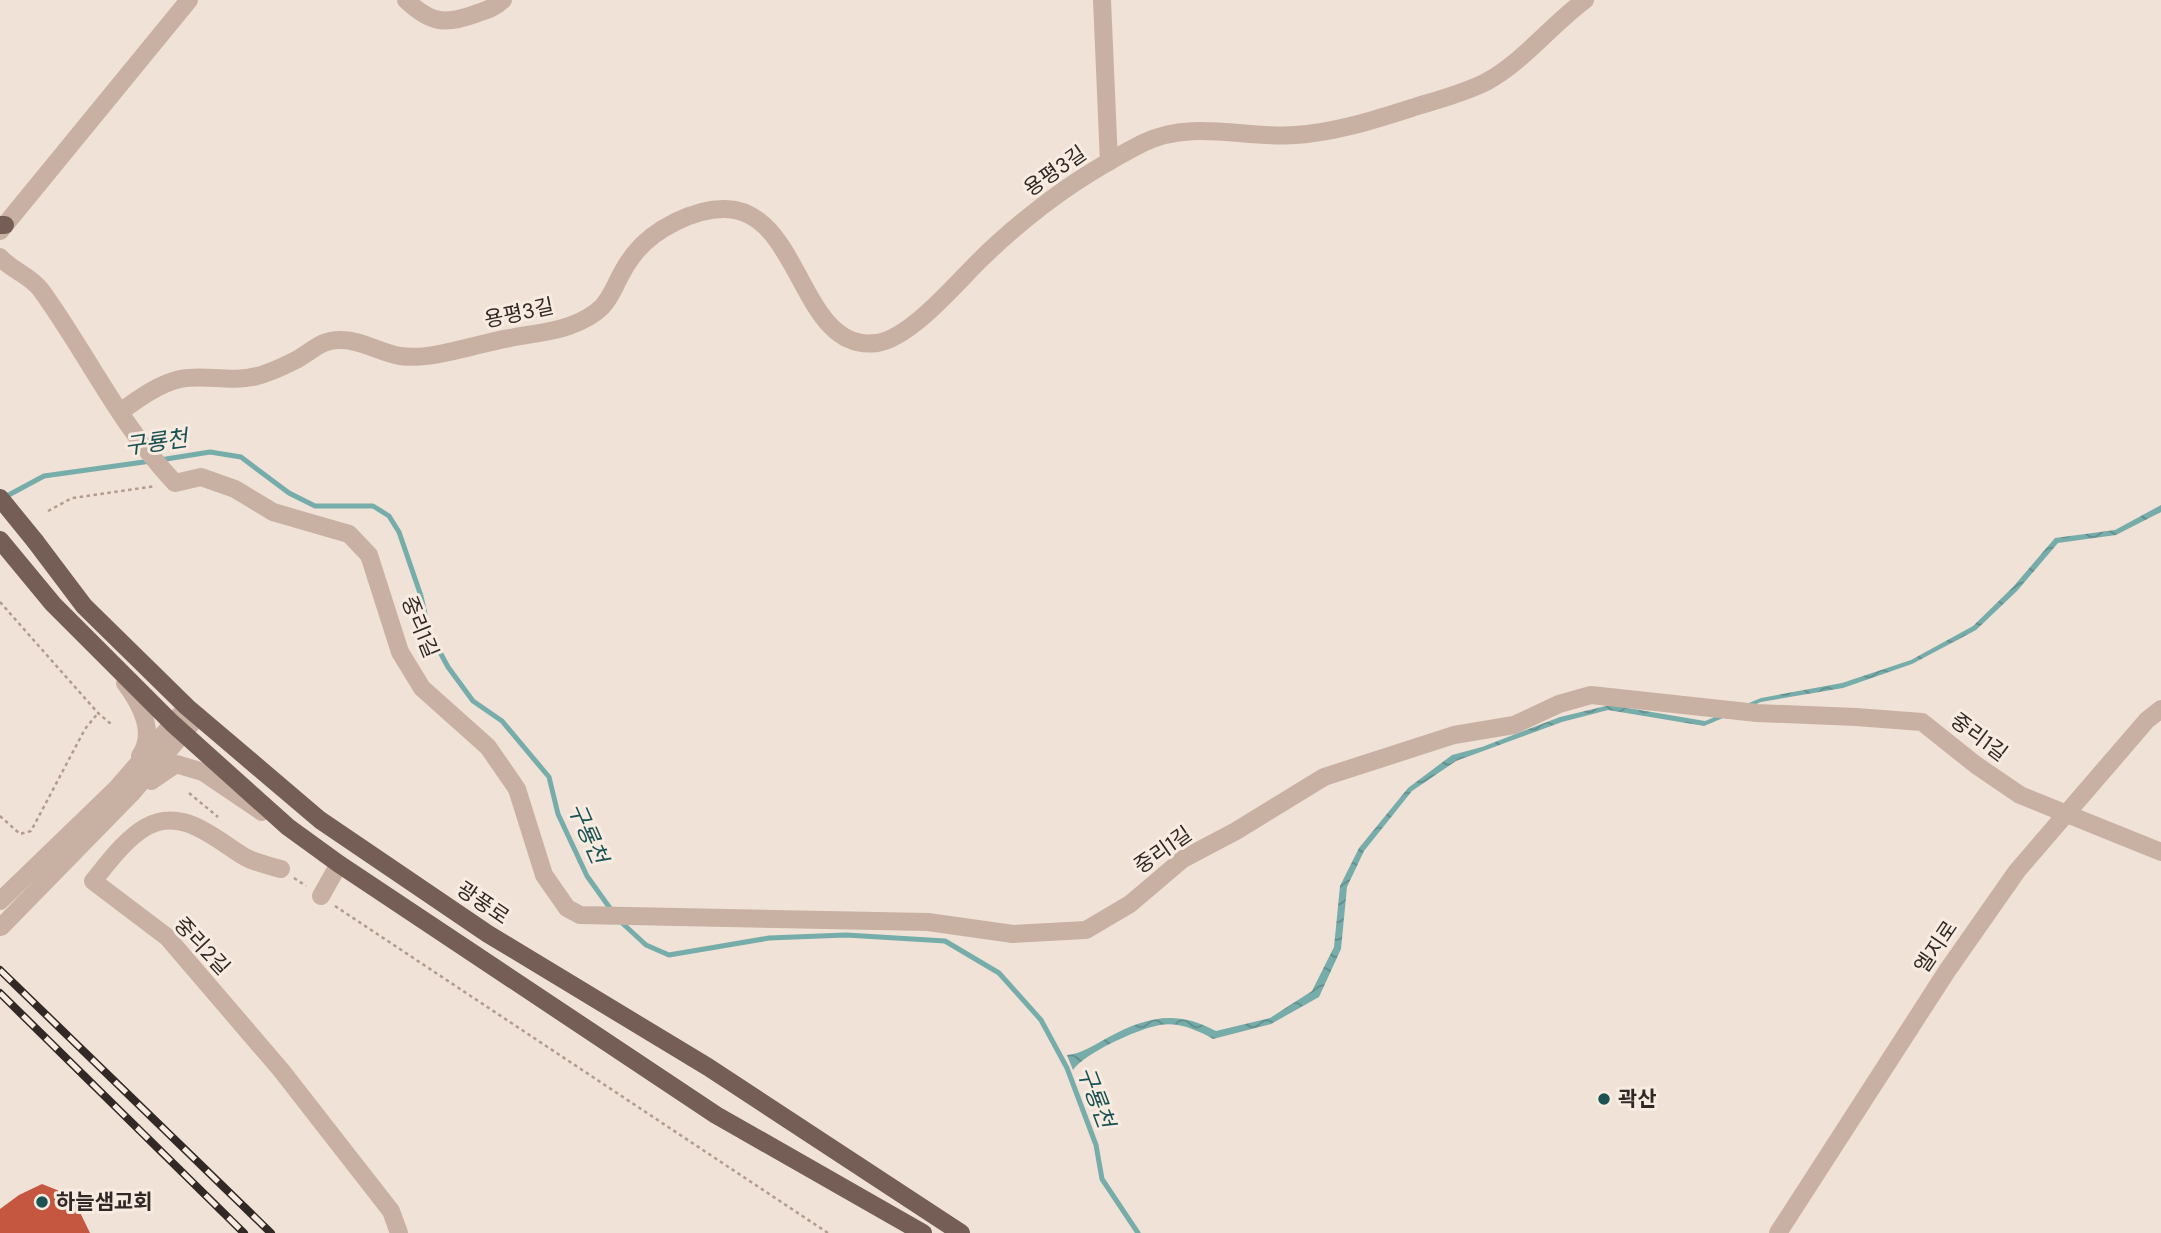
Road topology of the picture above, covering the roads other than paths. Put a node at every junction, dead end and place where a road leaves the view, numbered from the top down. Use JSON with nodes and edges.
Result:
{"nodes":[{"id":1,"x":189,"y":0,"type":"edge"},
{"id":2,"x":406,"y":0,"type":"edge"},
{"id":3,"x":503,"y":0,"type":"edge"},
{"id":4,"x":1102,"y":0,"type":"edge"},
{"id":5,"x":1585,"y":0,"type":"edge"},
{"id":6,"x":1109,"y":162,"type":"junction"},
{"id":7,"x":2,"y":227,"type":"edge"},
{"id":8,"x":0,"y":257,"type":"edge"},
{"id":9,"x":120,"y":412,"type":"junction"},
{"id":10,"x":0,"y":498,"type":"edge"},
{"id":11,"x":3,"y":545,"type":"edge"},
{"id":12,"x":91,"y":643,"type":"junction"},
{"id":13,"x":2161,"y":709,"type":"edge"},
{"id":14,"x":192,"y":711,"type":"junction"},
{"id":15,"x":178,"y":728,"type":"junction"},
{"id":16,"x":125,"y":790,"type":"junction"},
{"id":17,"x":2067,"y":813,"type":"junction"},
{"id":18,"x":288,"y":827,"type":"junction"},
{"id":19,"x":2161,"y":852,"type":"edge"},
{"id":20,"x":339,"y":864,"type":"junction"},
{"id":21,"x":281,"y":869,"type":"road end"},
{"id":22,"x":321,"y":897,"type":"road end"},
{"id":23,"x":0,"y":901,"type":"edge"},
{"id":24,"x":1,"y":927,"type":"edge"},
{"id":25,"x":399,"y":1233,"type":"edge"},
{"id":26,"x":923,"y":1233,"type":"edge"},
{"id":27,"x":961,"y":1233,"type":"edge"},
{"id":28,"x":1778,"y":1233,"type":"edge"}],
"edges":[{"from":1,"to":7,"type":"street"},
{"from":2,"to":3,"type":"street"},
{"from":4,"to":6,"type":"street","name":"용평3길"},
{"from":5,"to":6,"type":"street","name":"용평3길"},
{"from":6,"to":9,"type":"street","name":"용평3길"},
{"from":8,"to":9,"type":"street"},
{"from":9,"to":17,"type":"street","name":"중리1길"},
{"from":10,"to":14,"type":"main road","name":"광풍로","bridge":true},
{"from":11,"to":12,"type":"main road"},
{"from":12,"to":15,"type":"main road"},
{"from":12,"to":16,"type":"street"},
{"from":13,"to":17,"type":"street","name":"엘지로"},
{"from":14,"to":15,"type":"street"},
{"from":14,"to":27,"type":"main road","name":"광풍로"},
{"from":15,"to":16,"type":"street"},
{"from":15,"to":18,"type":"main road"},
{"from":16,"to":18,"type":"street"},
{"from":16,"to":23,"type":"street"},
{"from":16,"to":24,"type":"street"},
{"from":17,"to":19,"type":"street","name":"중리1길"},
{"from":17,"to":28,"type":"street","name":"엘지로"},
{"from":18,"to":20,"type":"main road"},
{"from":20,"to":22,"type":"street"},
{"from":20,"to":26,"type":"main road"},
{"from":21,"to":25,"type":"street","name":"중리2길"}]}
